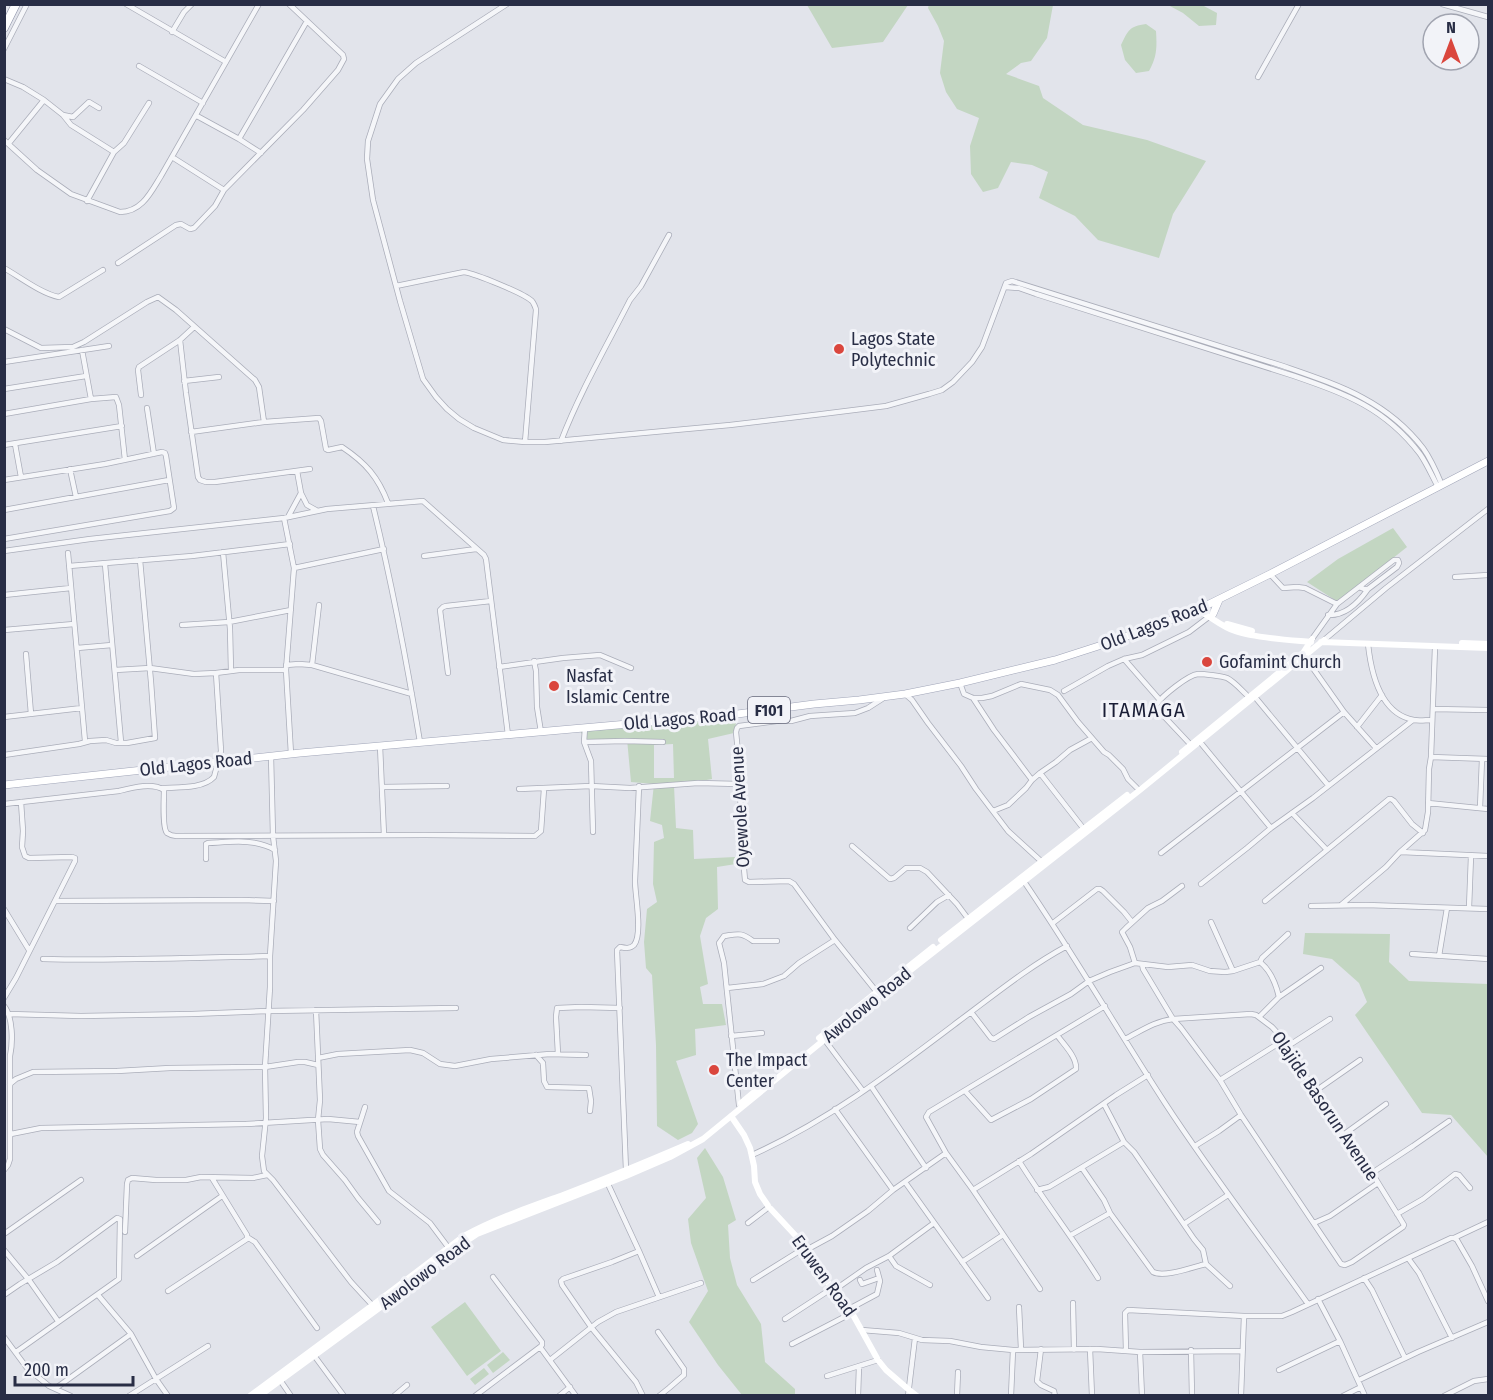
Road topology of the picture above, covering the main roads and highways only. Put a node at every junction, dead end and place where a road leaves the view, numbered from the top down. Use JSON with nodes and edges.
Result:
{"nodes":[{"id":1,"x":16,"y":4,"type":"edge"},
{"id":2,"x":4,"y":28,"type":"edge"},
{"id":3,"x":1488,"y":461,"type":"edge"},
{"id":4,"x":1220,"y":599,"type":"junction"},
{"id":5,"x":1206,"y":605,"type":"junction"},
{"id":6,"x":1197,"y":610,"type":"junction"},
{"id":7,"x":1212,"y":615,"type":"junction"},
{"id":8,"x":1311,"y":640,"type":"junction"},
{"id":9,"x":1323,"y":641,"type":"junction"},
{"id":10,"x":1488,"y":646,"type":"edge"},
{"id":11,"x":1252,"y":697,"type":"junction"},
{"id":12,"x":4,"y":785,"type":"edge"},
{"id":13,"x":1023,"y":880,"type":"junction"},
{"id":14,"x":731,"y":1116,"type":"junction"},
{"id":15,"x":699,"y":1140,"type":"junction"},
{"id":16,"x":375,"y":1307,"type":"junction"},
{"id":17,"x":312,"y":1353,"type":"junction"},
{"id":18,"x":908,"y":1392,"type":"edge"},
{"id":19,"x":250,"y":1395,"type":"edge"},
{"id":20,"x":259,"y":1395,"type":"edge"},
{"id":21,"x":917,"y":1395,"type":"edge"}],
"edges":[{"from":1,"to":2,"type":"highway"},
{"from":3,"to":4,"type":"main road","name":"Old Lagos Road","number":"F101"},
{"from":4,"to":5,"type":"main road","name":"Old Lagos Road","number":"F101"},
{"from":4,"to":7,"type":"main road"},
{"from":5,"to":6,"type":"main road","name":"Old Lagos Road","number":"F101"},
{"from":5,"to":7,"type":"main road"},
{"from":6,"to":7,"type":"main road"},
{"from":6,"to":12,"type":"main road","name":"Old Lagos Road","number":"F101"},
{"from":7,"to":8,"type":"main road"},
{"from":8,"to":9,"type":"main road"},
{"from":8,"to":11,"type":"main road","name":"Awolowo Road"},
{"from":9,"to":10,"type":"main road"},
{"from":9,"to":10,"type":"main road"},
{"from":9,"to":11,"type":"main road","name":"Awolowo Road"},
{"from":11,"to":13,"type":"main road","name":"Awolowo Road"},
{"from":11,"to":13,"type":"main road","name":"Awolowo Road"},
{"from":13,"to":14,"type":"main road","name":"Awolowo Road"},
{"from":13,"to":15,"type":"main road","name":"Awolowo Road"},
{"from":14,"to":15,"type":"main road","name":"Awolowo Road"},
{"from":14,"to":18,"type":"main road","name":"Eruwen Road"},
{"from":15,"to":16,"type":"main road","name":"Awolowo Road"},
{"from":15,"to":16,"type":"main road","name":"Awolowo Road"},
{"from":16,"to":17,"type":"main road","name":"Awolowo Road"},
{"from":17,"to":19,"type":"main road","name":"Awolowo Road"},
{"from":17,"to":20,"type":"main road","name":"Awolowo Road"},
{"from":18,"to":21,"type":"main road","name":"Eruwen Road"}]}
